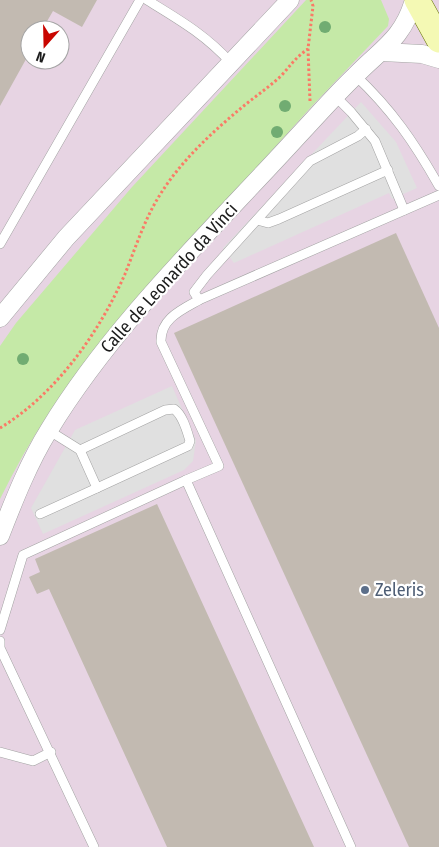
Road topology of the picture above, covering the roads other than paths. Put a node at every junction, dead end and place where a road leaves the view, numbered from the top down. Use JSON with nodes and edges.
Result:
{"nodes":[{"id":1,"x":140,"y":0,"type":"edge"},
{"id":2,"x":147,"y":0,"type":"edge"},
{"id":3,"x":290,"y":0,"type":"edge"},
{"id":4,"x":416,"y":0,"type":"edge"},
{"id":5,"x":439,"y":40,"type":"edge"},
{"id":6,"x":382,"y":52,"type":"junction"},
{"id":7,"x":439,"y":59,"type":"edge"},
{"id":8,"x":231,"y":63,"type":"junction"},
{"id":9,"x":355,"y":75,"type":"junction"},
{"id":10,"x":336,"y":97,"type":"junction"},
{"id":11,"x":366,"y":129,"type":"junction"},
{"id":12,"x":388,"y":170,"type":"junction"},
{"id":13,"x":439,"y":186,"type":"edge"},
{"id":14,"x":439,"y":195,"type":"edge"},
{"id":15,"x":404,"y":210,"type":"junction"},
{"id":16,"x":257,"y":220,"type":"junction"},
{"id":17,"x":0,"y":244,"type":"edge"},
{"id":18,"x":199,"y":300,"type":"junction"},
{"id":19,"x":0,"y":318,"type":"edge"},
{"id":20,"x":48,"y":430,"type":"junction"},
{"id":21,"x":80,"y":450,"type":"junction"},
{"id":22,"x":186,"y":480,"type":"junction"},
{"id":23,"x":97,"y":488,"type":"junction"},
{"id":24,"x":40,"y":514,"type":"dead end"},
{"id":25,"x":0,"y":536,"type":"edge"},
{"id":26,"x":0,"y":630,"type":"edge"},
{"id":27,"x":0,"y":641,"type":"edge"},
{"id":28,"x":0,"y":752,"type":"edge"},
{"id":29,"x":51,"y":752,"type":"junction"},
{"id":30,"x":94,"y":847,"type":"edge"},
{"id":31,"x":351,"y":847,"type":"edge"}],
"edges":[{"from":1,"to":17,"type":"lane"},
{"from":2,"to":8,"type":"lane"},
{"from":3,"to":8,"type":"street"},
{"from":4,"to":5,"type":"main road"},
{"from":4,"to":6,"type":"street","name":"Calle de Leonardo da Vinci"},
{"from":6,"to":7,"type":"street"},
{"from":6,"to":9,"type":"street","name":"Calle de Leonardo da Vinci"},
{"from":8,"to":19,"type":"street"},
{"from":9,"to":10,"type":"street","name":"Calle de Leonardo da Vinci"},
{"from":9,"to":13,"type":"lane"},
{"from":10,"to":11,"type":"lane"},
{"from":10,"to":20,"type":"street","name":"Calle de Leonardo da Vinci"},
{"from":11,"to":12,"type":"lane"},
{"from":11,"to":16,"type":"lane"},
{"from":12,"to":15,"type":"lane"},
{"from":12,"to":16,"type":"lane"},
{"from":14,"to":15,"type":"lane"},
{"from":15,"to":18,"type":"lane"},
{"from":16,"to":18,"type":"lane"},
{"from":18,"to":22,"type":"lane"},
{"from":20,"to":21,"type":"lane"},
{"from":20,"to":25,"type":"street","name":"Calle de Leonardo da Vinci"},
{"from":21,"to":23,"type":"lane"},
{"from":21,"to":23,"type":"lane"},
{"from":22,"to":26,"type":"lane"},
{"from":22,"to":31,"type":"lane"},
{"from":23,"to":24,"type":"lane"},
{"from":27,"to":29,"type":"lane"},
{"from":28,"to":29,"type":"lane"},
{"from":29,"to":30,"type":"lane"}]}
